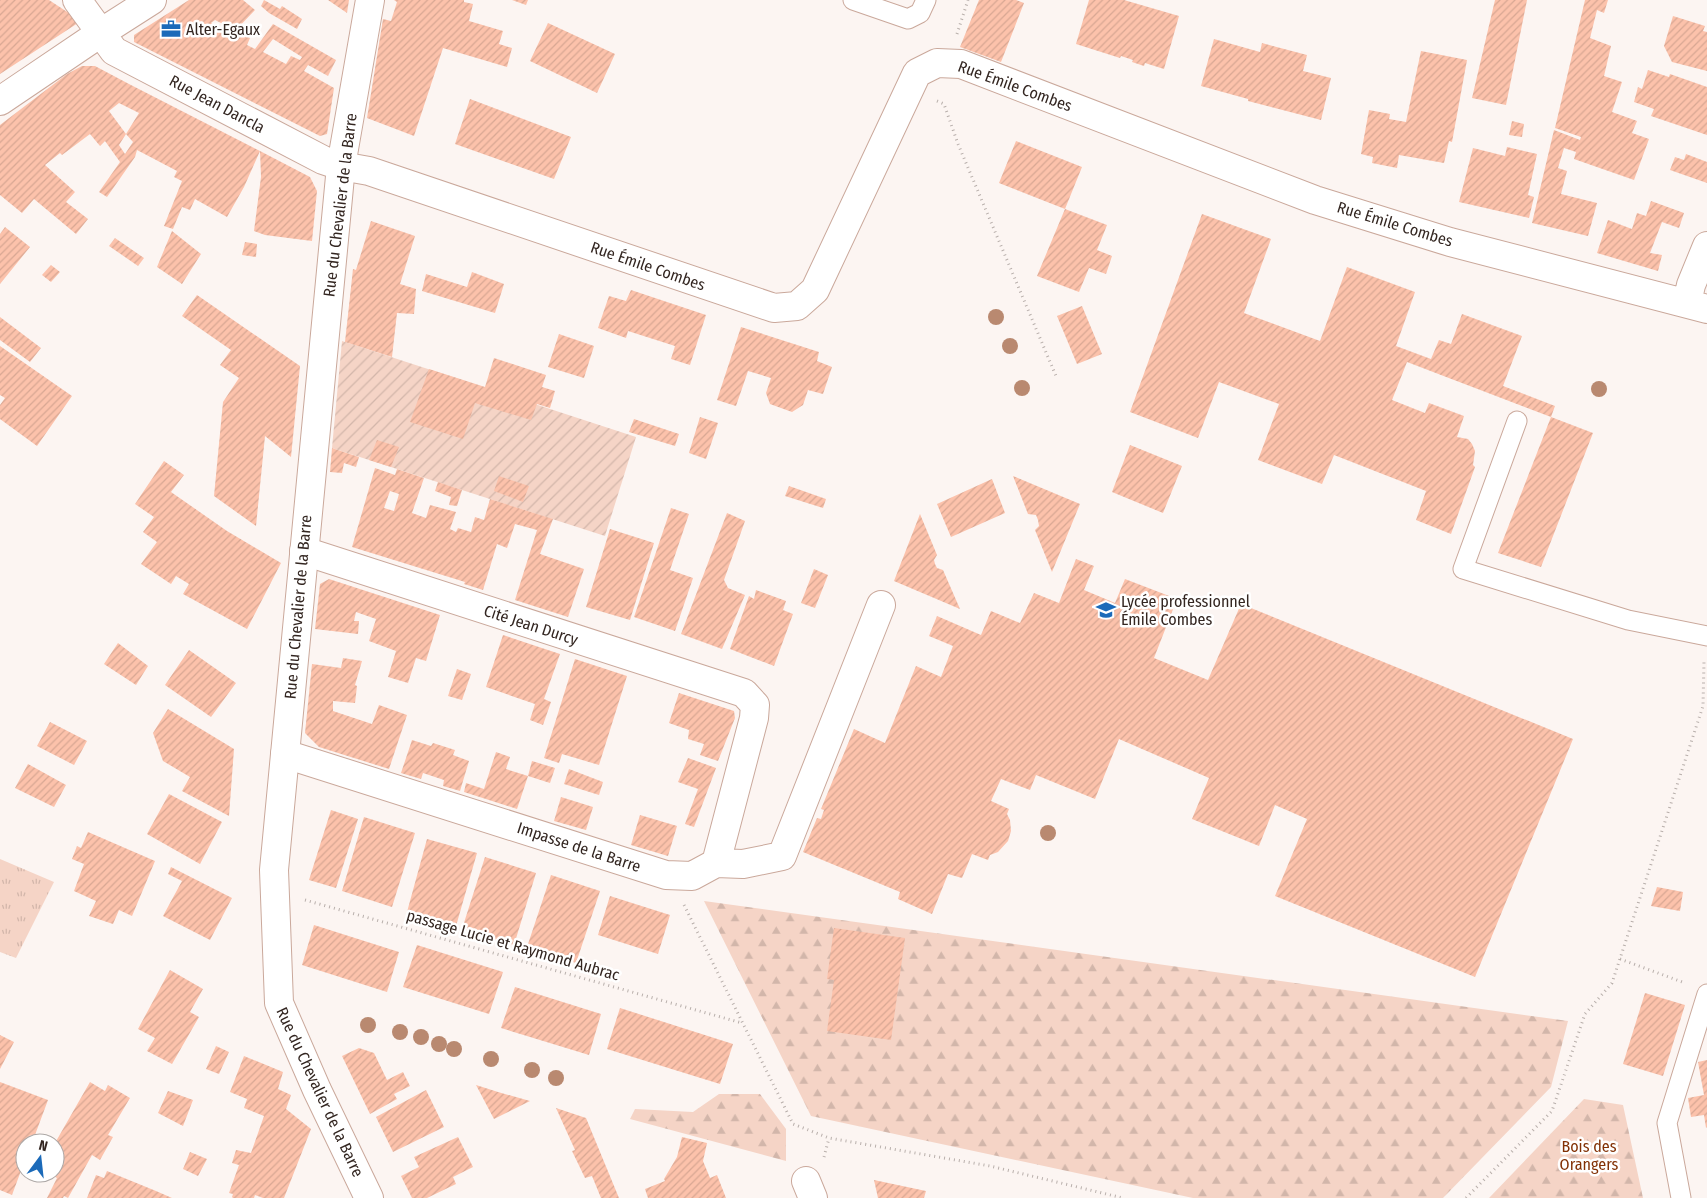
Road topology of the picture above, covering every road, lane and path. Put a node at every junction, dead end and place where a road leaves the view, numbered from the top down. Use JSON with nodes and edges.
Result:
{"nodes":[{"id":1,"x":77,"y":0,"type":"edge"},
{"id":2,"x":152,"y":0,"type":"edge"},
{"id":3,"x":370,"y":0,"type":"edge"},
{"id":4,"x":853,"y":0,"type":"edge"},
{"id":5,"x":926,"y":0,"type":"edge"},
{"id":6,"x":102,"y":32,"type":"junction"},
{"id":7,"x":909,"y":89,"type":"junction"},
{"id":8,"x":0,"y":101,"type":"edge"},
{"id":9,"x":341,"y":166,"type":"junction"},
{"id":10,"x":1707,"y":246,"type":"edge"},
{"id":11,"x":1697,"y":306,"type":"edge"},
{"id":12,"x":1056,"y":376,"type":"dead end"},
{"id":13,"x":1517,"y":421,"type":"dead end"},
{"id":14,"x":304,"y":551,"type":"junction"},
{"id":15,"x":881,"y":605,"type":"dead end"},
{"id":16,"x":1706,"y":636,"type":"edge"},
{"id":17,"x":285,"y":754,"type":"junction"},
{"id":18,"x":716,"y":863,"type":"junction"},
{"id":19,"x":684,"y":876,"type":"junction"},
{"id":20,"x":275,"y":895,"type":"junction"},
{"id":21,"x":1620,"y":959,"type":"junction"},
{"id":22,"x":1699,"y":990,"type":"edge"},
{"id":23,"x":743,"y":1023,"type":"junction"},
{"id":24,"x":370,"y":1198,"type":"edge"},
{"id":25,"x":1123,"y":1198,"type":"edge"},
{"id":26,"x":1466,"y":1198,"type":"edge"},
{"id":27,"x":1681,"y":1198,"type":"edge"}],
"edges":[{"from":1,"to":6,"type":"street","name":"Rue Jean Dancla"},
{"from":2,"to":6,"type":"street"},
{"from":3,"to":9,"type":"street","name":"Rue du Chevalier de la Barre"},
{"from":4,"to":5,"type":"lane"},
{"from":6,"to":8,"type":"street"},
{"from":6,"to":9,"type":"street","name":"Rue Jean Dancla"},
{"from":7,"to":9,"type":"street","name":"Rue Émile Combes"},
{"from":7,"to":11,"type":"street","name":"Rue Émile Combes"},
{"from":7,"to":12,"type":"path"},
{"from":9,"to":14,"type":"street","name":"Rue du Chevalier de la Barre"},
{"from":10,"to":11,"type":"street"},
{"from":13,"to":16,"type":"lane"},
{"from":14,"to":17,"type":"street","name":"Rue du Chevalier de la Barre"},
{"from":14,"to":18,"type":"street","name":"Cité Jean Durcy"},
{"from":15,"to":18,"type":"street"},
{"from":16,"to":21,"type":"path"},
{"from":17,"to":19,"type":"street","name":"Impasse de la Barre"},
{"from":17,"to":20,"type":"street","name":"Rue du Chevalier de la Barre"},
{"from":18,"to":19,"type":"street","name":"Impasse de la Barre"},
{"from":19,"to":23,"type":"path"},
{"from":20,"to":23,"type":"path","name":"passage Lucie et Raymond Aubrac"},
{"from":20,"to":24,"type":"street","name":"Rue du Chevalier de la Barre"},
{"from":21,"to":22,"type":"path"},
{"from":21,"to":26,"type":"path"},
{"from":22,"to":27,"type":"lane"},
{"from":23,"to":25,"type":"path"}]}
